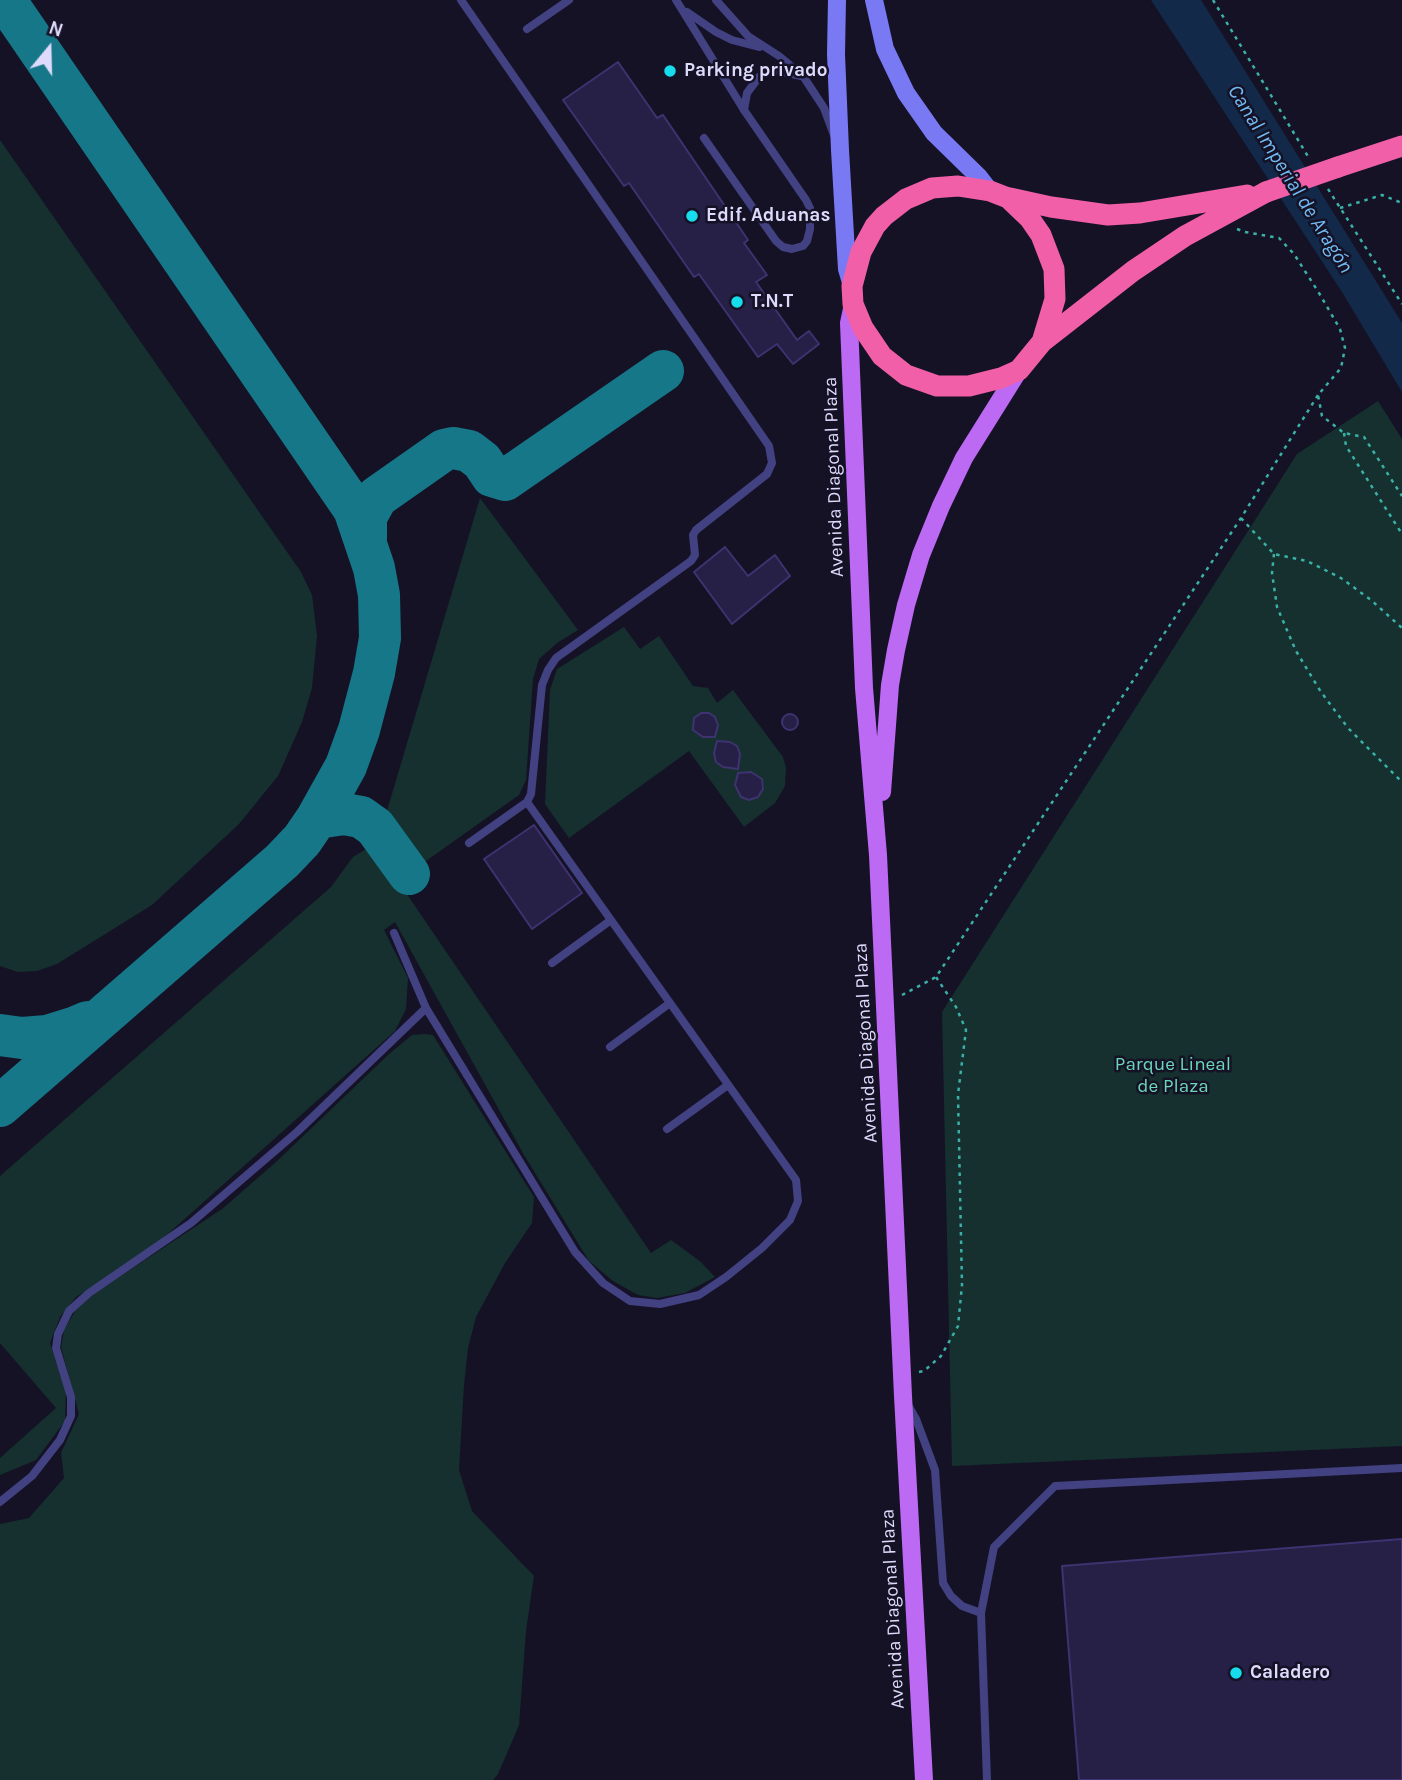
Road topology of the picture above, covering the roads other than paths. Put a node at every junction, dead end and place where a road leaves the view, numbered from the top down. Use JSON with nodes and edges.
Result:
{"nodes":[{"id":1,"x":461,"y":0,"type":"edge"},
{"id":2,"x":569,"y":0,"type":"edge"},
{"id":3,"x":716,"y":0,"type":"edge"},
{"id":4,"x":837,"y":0,"type":"edge"},
{"id":5,"x":874,"y":0,"type":"edge"},
{"id":6,"x":679,"y":3,"type":"edge"},
{"id":7,"x":527,"y":29,"type":"dead end"},
{"id":8,"x":769,"y":49,"type":"junction"},
{"id":9,"x":803,"y":76,"type":"junction"},
{"id":10,"x":744,"y":110,"type":"junction"},
{"id":11,"x":704,"y":138,"type":"dead end"},
{"id":12,"x":1402,"y":146,"type":"edge"},
{"id":13,"x":840,"y":150,"type":"junction"},
{"id":14,"x":1266,"y":192,"type":"junction"},
{"id":15,"x":999,"y":194,"type":"junction"},
{"id":16,"x":852,"y":295,"type":"junction"},
{"id":17,"x":1042,"y":342,"type":"junction"},
{"id":18,"x":1019,"y":370,"type":"junction"},
{"id":19,"x":527,"y":802,"type":"junction"},
{"id":20,"x":469,"y":843,"type":"dead end"},
{"id":21,"x":878,"y":855,"type":"junction"},
{"id":22,"x":611,"y":920,"type":"junction"},
{"id":23,"x":394,"y":933,"type":"dead end"},
{"id":24,"x":552,"y":963,"type":"dead end"},
{"id":25,"x":670,"y":1003,"type":"junction"},
{"id":26,"x":426,"y":1008,"type":"junction"},
{"id":27,"x":610,"y":1047,"type":"dead end"},
{"id":28,"x":728,"y":1085,"type":"junction"},
{"id":29,"x":667,"y":1129,"type":"dead end"},
{"id":30,"x":903,"y":1396,"type":"junction"},
{"id":31,"x":1402,"y":1468,"type":"edge"},
{"id":32,"x":0,"y":1502,"type":"edge"},
{"id":33,"x":981,"y":1613,"type":"junction"},
{"id":34,"x":924,"y":1780,"type":"edge"},
{"id":35,"x":987,"y":1780,"type":"edge"}],
"edges":[{"from":1,"to":19,"type":"lane"},
{"from":2,"to":7,"type":"lane"},
{"from":3,"to":8,"type":"lane"},
{"from":4,"to":13,"type":"street"},
{"from":5,"to":15,"type":"street"},
{"from":6,"to":8,"type":"lane"},
{"from":6,"to":10,"type":"lane"},
{"from":8,"to":9,"type":"lane"},
{"from":9,"to":10,"type":"lane"},
{"from":9,"to":13,"type":"lane"},
{"from":10,"to":11,"type":"lane"},
{"from":12,"to":14,"type":"highway","bridge":true},
{"from":13,"to":16,"type":"street"},
{"from":14,"to":15,"type":"highway"},
{"from":14,"to":17,"type":"highway"},
{"from":15,"to":16,"type":"highway"},
{"from":15,"to":17,"type":"highway"},
{"from":16,"to":18,"type":"highway"},
{"from":16,"to":21,"type":"main road","name":"Avenida Diagonal Plaza"},
{"from":17,"to":18,"type":"highway"},
{"from":18,"to":21,"type":"main road"},
{"from":19,"to":20,"type":"lane"},
{"from":19,"to":22,"type":"lane"},
{"from":21,"to":30,"type":"main road","name":"Avenida Diagonal Plaza"},
{"from":22,"to":24,"type":"lane"},
{"from":22,"to":25,"type":"lane"},
{"from":23,"to":26,"type":"lane"},
{"from":25,"to":27,"type":"lane"},
{"from":25,"to":28,"type":"lane"},
{"from":26,"to":28,"type":"lane"},
{"from":26,"to":32,"type":"lane"},
{"from":28,"to":29,"type":"lane"},
{"from":30,"to":33,"type":"lane"},
{"from":30,"to":34,"type":"main road","name":"Avenida Diagonal Plaza"},
{"from":31,"to":33,"type":"lane"},
{"from":33,"to":35,"type":"lane"}]}
